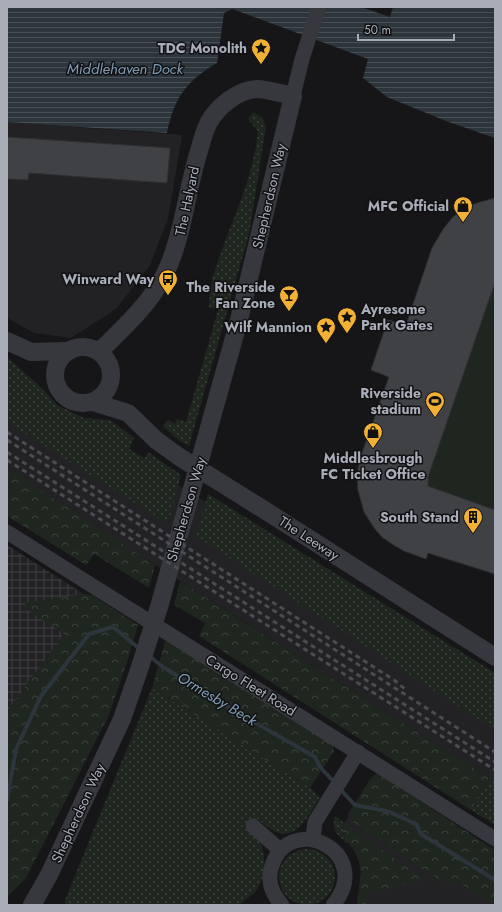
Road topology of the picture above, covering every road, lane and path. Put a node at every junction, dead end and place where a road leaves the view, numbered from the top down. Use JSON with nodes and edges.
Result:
{"nodes":[{"id":1,"x":319,"y":7,"type":"edge"},
{"id":2,"x":293,"y":96,"type":"junction"},
{"id":3,"x":7,"y":341,"type":"edge"},
{"id":4,"x":67,"y":351,"type":"junction"},
{"id":5,"x":31,"y":352,"type":"junction"},
{"id":6,"x":99,"y":352,"type":"junction"},
{"id":7,"x":111,"y":377,"type":"junction"},
{"id":8,"x":55,"y":380,"type":"junction"},
{"id":9,"x":93,"y":402,"type":"junction"},
{"id":10,"x":128,"y":413,"type":"junction"},
{"id":11,"x":7,"y":532,"type":"edge"},
{"id":12,"x":495,"y":657,"type":"edge"},
{"id":13,"x":358,"y":752,"type":"junction"},
{"id":14,"x":253,"y":826,"type":"dead end"},
{"id":15,"x":495,"y":839,"type":"edge"},
{"id":16,"x":313,"y":840,"type":"junction"},
{"id":17,"x":280,"y":850,"type":"junction"},
{"id":18,"x":338,"y":901,"type":"edge"},
{"id":19,"x":275,"y":903,"type":"edge"},
{"id":20,"x":32,"y":905,"type":"edge"}],
"edges":[{"from":1,"to":2,"type":"street"},
{"from":2,"to":6,"type":"street","name":"The Halyard"},
{"from":2,"to":20,"type":"street","name":"Shepherdson Way"},
{"from":3,"to":5,"type":"street"},
{"from":4,"to":5,"type":"street"},
{"from":4,"to":6,"type":"street"},
{"from":4,"to":8,"type":"street"},
{"from":5,"to":8,"type":"street"},
{"from":6,"to":7,"type":"street"},
{"from":7,"to":9,"type":"street"},
{"from":7,"to":10,"type":"street","name":"The Leeway"},
{"from":8,"to":9,"type":"street"},
{"from":9,"to":10,"type":"street","name":"The Leeway"},
{"from":10,"to":12,"type":"street","name":"The Leeway"},
{"from":11,"to":13,"type":"street","name":"Cargo Fleet Road"},
{"from":13,"to":15,"type":"street","name":"Cargo Fleet Road"},
{"from":13,"to":16,"type":"street"},
{"from":14,"to":17,"type":"street"},
{"from":16,"to":17,"type":"street"},
{"from":16,"to":18,"type":"street"},
{"from":17,"to":19,"type":"street"}]}
